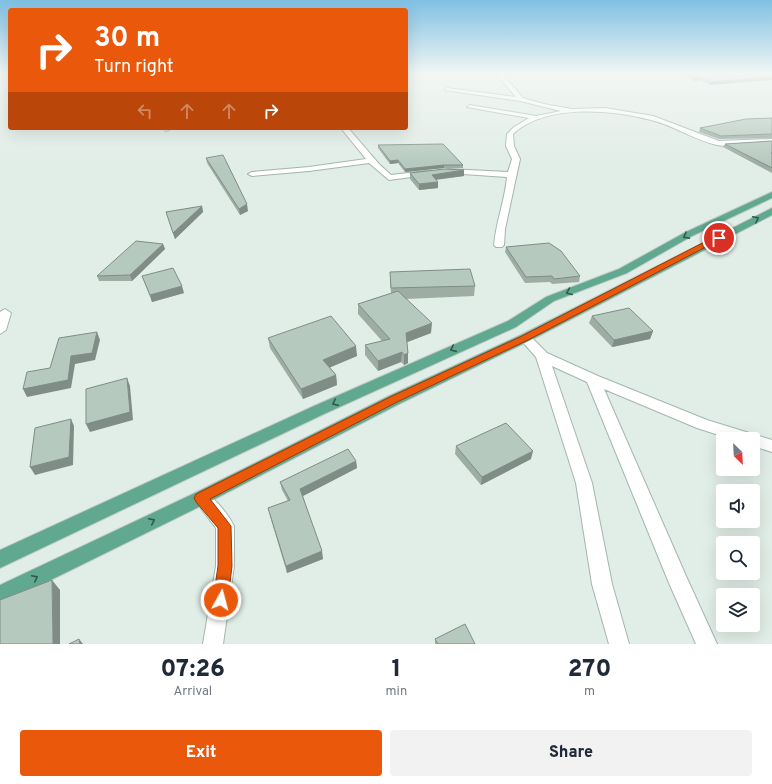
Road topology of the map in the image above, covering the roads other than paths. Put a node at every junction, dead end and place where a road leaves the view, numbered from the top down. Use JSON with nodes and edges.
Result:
{"nodes":[{"id":1,"x":537,"y":104,"type":"edge"},
{"id":2,"x":470,"y":107,"type":"dead end"},
{"id":3,"x":572,"y":111,"type":"junction"},
{"id":4,"x":534,"y":117,"type":"junction"},
{"id":5,"x":346,"y":130,"type":"edge"},
{"id":6,"x":772,"y":141,"type":"edge"},
{"id":7,"x":372,"y":160,"type":"junction"},
{"id":8,"x":252,"y":174,"type":"dead end"},
{"id":9,"x":511,"y":174,"type":"junction"},
{"id":10,"x":772,"y":195,"type":"edge"},
{"id":11,"x":772,"y":211,"type":"edge"},
{"id":12,"x":499,"y":245,"type":"dead end"},
{"id":13,"x":5,"y":313,"type":"dead end"},
{"id":14,"x":0,"y":330,"type":"edge"},
{"id":15,"x":525,"y":338,"type":"junction"},
{"id":16,"x":542,"y":356,"type":"junction"},
{"id":17,"x":593,"y":380,"type":"junction"},
{"id":18,"x":727,"y":432,"type":"edge"},
{"id":19,"x":760,"y":442,"type":"edge"},
{"id":20,"x":772,"y":446,"type":"edge"},
{"id":21,"x":201,"y":498,"type":"junction"},
{"id":22,"x":0,"y":559,"type":"edge"},
{"id":23,"x":0,"y":595,"type":"edge"},
{"id":24,"x":213,"y":644,"type":"edge"},
{"id":25,"x":619,"y":644,"type":"edge"},
{"id":26,"x":707,"y":644,"type":"edge"}],
"edges":[{"from":1,"to":3,"type":"street"},
{"from":2,"to":4,"type":"street"},
{"from":3,"to":4,"type":"street"},
{"from":3,"to":6,"type":"street"},
{"from":4,"to":9,"type":"street"},
{"from":5,"to":7,"type":"street"},
{"from":7,"to":8,"type":"street"},
{"from":7,"to":9,"type":"street"},
{"from":9,"to":12,"type":"street"},
{"from":10,"to":22,"type":"main road","one_way":true},
{"from":15,"to":11,"type":"main road","one_way":true},
{"from":13,"to":14,"type":"street"},
{"from":15,"to":16,"type":"street"},
{"from":15,"to":21,"type":"main road"},
{"from":16,"to":17,"type":"street"},
{"from":16,"to":25,"type":"street"},
{"from":17,"to":18,"type":"street"},
{"from":17,"to":26,"type":"street"},
{"from":19,"to":20,"type":"street"},
{"from":23,"to":21,"type":"main road","one_way":true},
{"from":21,"to":24,"type":"street"}]}
